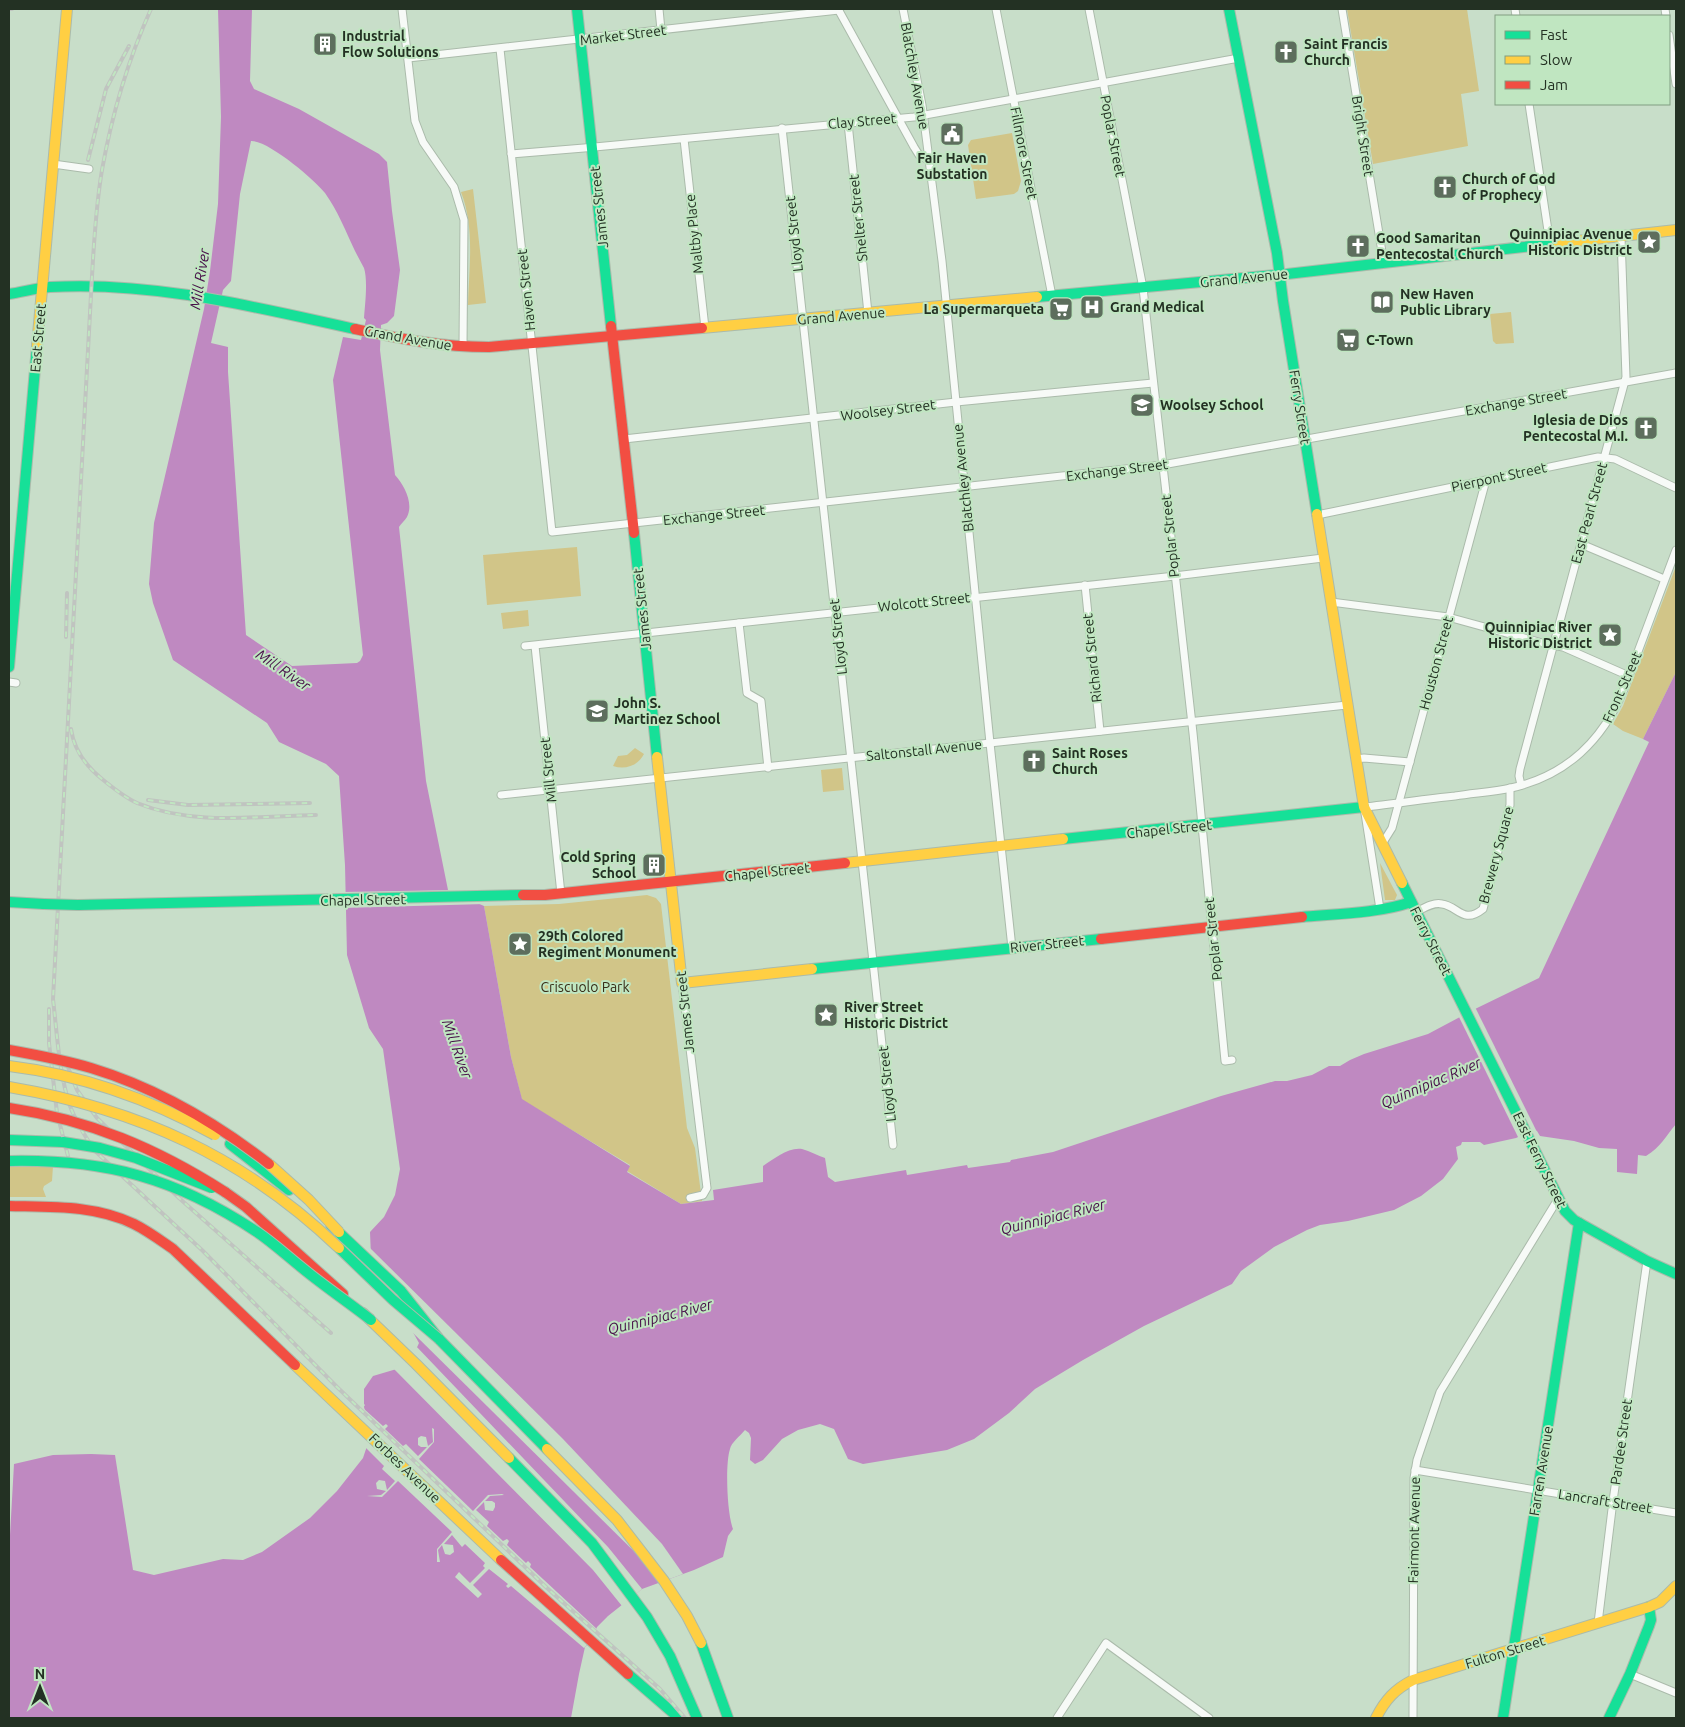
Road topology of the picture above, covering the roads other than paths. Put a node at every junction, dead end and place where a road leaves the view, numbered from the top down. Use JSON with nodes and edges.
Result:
{"nodes":[{"id":1,"x":67,"y":9,"type":"edge"},
{"id":2,"x":402,"y":9,"type":"edge"},
{"id":3,"x":577,"y":9,"type":"edge"},
{"id":4,"x":659,"y":9,"type":"edge"},
{"id":5,"x":838,"y":9,"type":"edge"},
{"id":6,"x":903,"y":9,"type":"edge"},
{"id":7,"x":996,"y":9,"type":"edge"},
{"id":8,"x":1089,"y":9,"type":"edge"},
{"id":9,"x":1230,"y":9,"type":"edge"},
{"id":10,"x":1342,"y":9,"type":"edge"},
{"id":11,"x":661,"y":30,"type":"junction"},
{"id":12,"x":581,"y":40,"type":"junction"},
{"id":13,"x":1670,"y":42,"type":"edge"},
{"id":14,"x":500,"y":48,"type":"junction"},
{"id":15,"x":408,"y":58,"type":"junction"},
{"id":16,"x":1239,"y":58,"type":"junction"},
{"id":17,"x":1103,"y":82,"type":"junction"},
{"id":18,"x":1676,"y":84,"type":"edge"},
{"id":19,"x":1014,"y":99,"type":"junction"},
{"id":20,"x":1529,"y":105,"type":"edge"},
{"id":21,"x":923,"y":115,"type":"junction"},
{"id":22,"x":897,"y":118,"type":"junction"},
{"id":23,"x":848,"y":123,"type":"junction"},
{"id":24,"x":782,"y":128,"type":"junction"},
{"id":25,"x":684,"y":139,"type":"junction"},
{"id":26,"x":592,"y":147,"type":"junction"},
{"id":27,"x":511,"y":154,"type":"junction"},
{"id":28,"x":928,"y":160,"type":"junction"},
{"id":29,"x":53,"y":164,"type":"junction"},
{"id":30,"x":89,"y":168,"type":"dead end"},
{"id":31,"x":1676,"y":230,"type":"edge"},
{"id":32,"x":1622,"y":237,"type":"junction"},
{"id":33,"x":1550,"y":244,"type":"junction"},
{"id":34,"x":1384,"y":264,"type":"junction"},
{"id":35,"x":1280,"y":275,"type":"junction"},
{"id":36,"x":43,"y":288,"type":"junction"},
{"id":37,"x":1142,"y":288,"type":"junction"},
{"id":38,"x":9,"y":294,"type":"edge"},
{"id":39,"x":1052,"y":296,"type":"junction"},
{"id":40,"x":946,"y":306,"type":"junction"},
{"id":41,"x":868,"y":313,"type":"junction"},
{"id":42,"x":803,"y":319,"type":"junction"},
{"id":43,"x":705,"y":328,"type":"junction"},
{"id":44,"x":612,"y":337,"type":"junction"},
{"id":45,"x":532,"y":343,"type":"junction"},
{"id":46,"x":463,"y":347,"type":"junction"},
{"id":47,"x":1676,"y":374,"type":"edge"},
{"id":48,"x":1153,"y":383,"type":"junction"},
{"id":49,"x":1625,"y":383,"type":"junction"},
{"id":50,"x":956,"y":402,"type":"junction"},
{"id":51,"x":814,"y":419,"type":"junction"},
{"id":52,"x":624,"y":439,"type":"junction"},
{"id":53,"x":1305,"y":440,"type":"junction"},
{"id":54,"x":1604,"y":457,"type":"junction"},
{"id":55,"x":1162,"y":465,"type":"junction"},
{"id":56,"x":1486,"y":480,"type":"junction"},
{"id":57,"x":964,"y":488,"type":"junction"},
{"id":58,"x":1676,"y":488,"type":"edge"},
{"id":59,"x":823,"y":503,"type":"junction"},
{"id":60,"x":1317,"y":516,"type":"junction"},
{"id":61,"x":633,"y":523,"type":"junction"},
{"id":62,"x":552,"y":532,"type":"joint"},
{"id":63,"x":1581,"y":544,"type":"junction"},
{"id":64,"x":1676,"y":550,"type":"edge"},
{"id":65,"x":1324,"y":558,"type":"junction"},
{"id":66,"x":1175,"y":576,"type":"junction"},
{"id":67,"x":1664,"y":579,"type":"junction"},
{"id":68,"x":1085,"y":585,"type":"junction"},
{"id":69,"x":976,"y":596,"type":"junction"},
{"id":70,"x":1331,"y":602,"type":"junction"},
{"id":71,"x":836,"y":612,"type":"junction"},
{"id":72,"x":1448,"y":617,"type":"junction"},
{"id":73,"x":739,"y":622,"type":"junction"},
{"id":74,"x":645,"y":633,"type":"junction"},
{"id":75,"x":1554,"y":645,"type":"junction"},
{"id":76,"x":524,"y":646,"type":"dead end"},
{"id":77,"x":535,"y":646,"type":"junction"},
{"id":78,"x":9,"y":667,"type":"edge"},
{"id":79,"x":1629,"y":676,"type":"junction"},
{"id":80,"x":1347,"y":705,"type":"junction"},
{"id":81,"x":1191,"y":722,"type":"junction"},
{"id":82,"x":1100,"y":731,"type":"junction"},
{"id":83,"x":990,"y":743,"type":"junction"},
{"id":84,"x":851,"y":758,"type":"junction"},
{"id":85,"x":1356,"y":759,"type":"junction"},
{"id":86,"x":1410,"y":762,"type":"junction"},
{"id":87,"x":768,"y":768,"type":"junction"},
{"id":88,"x":660,"y":779,"type":"junction"},
{"id":89,"x":1521,"y":785,"type":"junction"},
{"id":90,"x":1510,"y":788,"type":"junction"},
{"id":91,"x":550,"y":790,"type":"junction"},
{"id":92,"x":501,"y":795,"type":"dead end"},
{"id":93,"x":1398,"y":803,"type":"junction"},
{"id":94,"x":1364,"y":807,"type":"junction"},
{"id":95,"x":1202,"y":825,"type":"junction"},
{"id":96,"x":1382,"y":844,"type":"junction"},
{"id":97,"x":1000,"y":847,"type":"junction"},
{"id":98,"x":862,"y":862,"type":"junction"},
{"id":99,"x":670,"y":882,"type":"junction"},
{"id":100,"x":561,"y":894,"type":"junction"},
{"id":101,"x":9,"y":902,"type":"edge"},
{"id":102,"x":1411,"y":902,"type":"junction"},
{"id":103,"x":1380,"y":908,"type":"junction"},
{"id":104,"x":1416,"y":912,"type":"junction"},
{"id":105,"x":1212,"y":927,"type":"junction"},
{"id":106,"x":1012,"y":948,"type":"junction"},
{"id":107,"x":874,"y":963,"type":"junction"},
{"id":108,"x":682,"y":984,"type":"junction"},
{"id":109,"x":9,"y":1050,"type":"edge"},
{"id":110,"x":1232,"y":1060,"type":"dead end"},
{"id":111,"x":9,"y":1066,"type":"edge"},
{"id":112,"x":1498,"y":1074,"type":"joint"},
{"id":113,"x":9,"y":1087,"type":"edge"},
{"id":114,"x":9,"y":1108,"type":"edge"},
{"id":115,"x":9,"y":1140,"type":"edge"},
{"id":116,"x":893,"y":1145,"type":"dead end"},
{"id":117,"x":9,"y":1161,"type":"edge"},
{"id":118,"x":225,"y":1192,"type":"junction"},
{"id":119,"x":690,"y":1198,"type":"dead end"},
{"id":120,"x":1558,"y":1199,"type":"junction"},
{"id":121,"x":9,"y":1206,"type":"edge"},
{"id":122,"x":1579,"y":1223,"type":"junction"},
{"id":123,"x":339,"y":1232,"type":"junction"},
{"id":124,"x":1648,"y":1261,"type":"junction"},
{"id":125,"x":1676,"y":1274,"type":"edge"},
{"id":126,"x":371,"y":1320,"type":"junction"},
{"id":127,"x":439,"y":1339,"type":"junction"},
{"id":128,"x":1415,"y":1470,"type":"junction"},
{"id":129,"x":1538,"y":1490,"type":"junction"},
{"id":130,"x":1613,"y":1502,"type":"junction"},
{"id":131,"x":1676,"y":1513,"type":"edge"},
{"id":132,"x":1676,"y":1586,"type":"edge"},
{"id":133,"x":1649,"y":1607,"type":"junction"},
{"id":134,"x":1598,"y":1623,"type":"junction"},
{"id":135,"x":1513,"y":1649,"type":"junction"},
{"id":136,"x":1630,"y":1674,"type":"junction"},
{"id":137,"x":1413,"y":1680,"type":"junction"},
{"id":138,"x":1676,"y":1693,"type":"edge"},
{"id":139,"x":1196,"y":1710,"type":"junction"},
{"id":140,"x":679,"y":1718,"type":"edge"},
{"id":141,"x":697,"y":1718,"type":"edge"},
{"id":142,"x":728,"y":1718,"type":"edge"},
{"id":143,"x":1057,"y":1718,"type":"edge"},
{"id":144,"x":1191,"y":1718,"type":"edge"},
{"id":145,"x":1209,"y":1718,"type":"edge"},
{"id":146,"x":1376,"y":1718,"type":"edge"},
{"id":147,"x":1413,"y":1718,"type":"edge"},
{"id":148,"x":1503,"y":1718,"type":"edge"},
{"id":149,"x":1609,"y":1718,"type":"edge"}],
"edges":[{"from":1,"to":29,"type":"main road","name":"East Street"},
{"from":2,"to":15,"type":"street"},
{"from":3,"to":12,"type":"main road","name":"James Street"},
{"from":4,"to":11,"type":"street"},
{"from":5,"to":11,"type":"street","name":"Market Street"},
{"from":5,"to":22,"type":"street"},
{"from":6,"to":21,"type":"street","name":"Blatchley Avenue"},
{"from":7,"to":19,"type":"street","name":"Fillmore Street"},
{"from":8,"to":17,"type":"street","name":"Poplar Street"},
{"from":9,"to":16,"type":"main road","name":"Ferry Street"},
{"from":10,"to":34,"type":"street","name":"Bright Street"},
{"from":11,"to":12,"type":"street","name":"Market Street"},
{"from":12,"to":14,"type":"street","name":"Market Street"},
{"from":12,"to":26,"type":"main road","name":"James Street"},
{"from":13,"to":18,"type":"street"},
{"from":14,"to":15,"type":"street","name":"Market Street"},
{"from":14,"to":27,"type":"street","name":"Haven Street"},
{"from":15,"to":46,"type":"street"},
{"from":16,"to":17,"type":"street","name":"Clay Street"},
{"from":16,"to":35,"type":"main road","name":"Ferry Street"},
{"from":17,"to":19,"type":"street","name":"Clay Street"},
{"from":17,"to":37,"type":"street","name":"Poplar Street"},
{"from":19,"to":21,"type":"street","name":"Clay Street"},
{"from":19,"to":39,"type":"street","name":"Fillmore Street"},
{"from":20,"to":33,"type":"street"},
{"from":21,"to":22,"type":"street","name":"Clay Street"},
{"from":21,"to":28,"type":"street","name":"Blatchley Avenue"},
{"from":22,"to":23,"type":"street","name":"Clay Street"},
{"from":22,"to":28,"type":"street"},
{"from":23,"to":24,"type":"street","name":"Clay Street"},
{"from":23,"to":41,"type":"street","name":"Shelter Street"},
{"from":24,"to":25,"type":"street","name":"Clay Street"},
{"from":24,"to":42,"type":"street","name":"Lloyd Street"},
{"from":25,"to":26,"type":"street","name":"Clay Street"},
{"from":25,"to":43,"type":"street","name":"Maltby Place"},
{"from":26,"to":27,"type":"street","name":"Clay Street"},
{"from":26,"to":44,"type":"main road","name":"James Street"},
{"from":27,"to":45,"type":"street","name":"Haven Street"},
{"from":28,"to":40,"type":"street","name":"Blatchley Avenue"},
{"from":29,"to":30,"type":"street"},
{"from":29,"to":36,"type":"main road","name":"East Street"},
{"from":31,"to":32,"type":"main road","name":"Grand Avenue"},
{"from":32,"to":33,"type":"main road","name":"Grand Avenue"},
{"from":32,"to":49,"type":"street","name":"East Pearl Street"},
{"from":33,"to":34,"type":"main road","name":"Grand Avenue"},
{"from":34,"to":35,"type":"main road","name":"Grand Avenue"},
{"from":35,"to":37,"type":"main road","name":"Grand Avenue"},
{"from":35,"to":53,"type":"main road","name":"Ferry Street"},
{"from":36,"to":38,"type":"main road","name":"Grand Avenue"},
{"from":36,"to":46,"type":"main road","name":"Grand Avenue"},
{"from":36,"to":78,"type":"main road","name":"East Street"},
{"from":37,"to":39,"type":"main road","name":"Grand Avenue"},
{"from":37,"to":48,"type":"street","name":"Poplar Street"},
{"from":39,"to":40,"type":"main road","name":"Grand Avenue"},
{"from":40,"to":41,"type":"main road","name":"Grand Avenue"},
{"from":40,"to":50,"type":"street","name":"Blatchley Avenue"},
{"from":41,"to":42,"type":"main road","name":"Grand Avenue"},
{"from":42,"to":43,"type":"main road","name":"Grand Avenue"},
{"from":42,"to":51,"type":"street","name":"Lloyd Street"},
{"from":43,"to":44,"type":"main road","name":"Grand Avenue"},
{"from":44,"to":45,"type":"main road","name":"Grand Avenue"},
{"from":44,"to":52,"type":"main road","name":"James Street"},
{"from":45,"to":46,"type":"main road","name":"Grand Avenue"},
{"from":45,"to":62,"type":"street","name":"Haven Street"},
{"from":47,"to":49,"type":"street","name":"Exchange Street"},
{"from":48,"to":50,"type":"street","name":"Woolsey Street"},
{"from":48,"to":55,"type":"street","name":"Poplar Street"},
{"from":49,"to":53,"type":"street","name":"Exchange Street"},
{"from":49,"to":54,"type":"street","name":"East Pearl Street"},
{"from":50,"to":51,"type":"street","name":"Woolsey Street"},
{"from":50,"to":57,"type":"street","name":"Blatchley Avenue"},
{"from":51,"to":52,"type":"street","name":"Woolsey Street"},
{"from":51,"to":59,"type":"street","name":"Lloyd Street"},
{"from":52,"to":61,"type":"main road","name":"James Street"},
{"from":53,"to":55,"type":"street","name":"Exchange Street"},
{"from":53,"to":60,"type":"main road","name":"Ferry Street"},
{"from":54,"to":56,"type":"street","name":"Pierpont Street"},
{"from":54,"to":58,"type":"street","name":"Pierpont Street"},
{"from":54,"to":63,"type":"street","name":"East Pearl Street"},
{"from":55,"to":57,"type":"street","name":"Exchange Street"},
{"from":55,"to":66,"type":"street","name":"Poplar Street"},
{"from":56,"to":60,"type":"street","name":"Pierpont Street"},
{"from":56,"to":72,"type":"street","name":"Houston Street"},
{"from":57,"to":59,"type":"street","name":"Exchange Street"},
{"from":57,"to":69,"type":"street","name":"Blatchley Avenue"},
{"from":59,"to":61,"type":"street","name":"Exchange Street"},
{"from":59,"to":71,"type":"street","name":"Lloyd Street"},
{"from":60,"to":65,"type":"main road","name":"Ferry Street"},
{"from":61,"to":62,"type":"street","name":"Exchange Street"},
{"from":61,"to":74,"type":"main road","name":"James Street"},
{"from":63,"to":67,"type":"street"},
{"from":63,"to":75,"type":"street","name":"East Pearl Street"},
{"from":64,"to":67,"type":"street","name":"Front Street"},
{"from":65,"to":66,"type":"street","name":"Wolcott Street"},
{"from":65,"to":70,"type":"main road","name":"Ferry Street"},
{"from":66,"to":68,"type":"street","name":"Wolcott Street"},
{"from":66,"to":81,"type":"street","name":"Poplar Street"},
{"from":67,"to":79,"type":"street","name":"Front Street"},
{"from":68,"to":69,"type":"street","name":"Wolcott Street"},
{"from":68,"to":82,"type":"street","name":"Richard Street"},
{"from":69,"to":71,"type":"street","name":"Wolcott Street"},
{"from":69,"to":83,"type":"street","name":"Blatchley Avenue"},
{"from":70,"to":72,"type":"street"},
{"from":70,"to":80,"type":"main road","name":"Ferry Street"},
{"from":71,"to":73,"type":"street","name":"Wolcott Street"},
{"from":71,"to":84,"type":"street","name":"Lloyd Street"},
{"from":72,"to":75,"type":"street"},
{"from":72,"to":86,"type":"street","name":"Houston Street"},
{"from":73,"to":74,"type":"street","name":"Wolcott Street"},
{"from":73,"to":87,"type":"street"},
{"from":74,"to":77,"type":"street","name":"Wolcott Street"},
{"from":74,"to":88,"type":"main road","name":"James Street"},
{"from":75,"to":79,"type":"street"},
{"from":75,"to":89,"type":"street","name":"East Pearl Street"},
{"from":76,"to":77,"type":"street","name":"Wolcott Street"},
{"from":77,"to":91,"type":"street","name":"Mill Street"},
{"from":79,"to":89,"type":"street","name":"Front Street"},
{"from":80,"to":81,"type":"street","name":"Saltonstall Avenue"},
{"from":80,"to":85,"type":"main road","name":"Ferry Street"},
{"from":81,"to":82,"type":"street","name":"Saltonstall Avenue"},
{"from":81,"to":95,"type":"street","name":"Poplar Street"},
{"from":82,"to":83,"type":"street","name":"Saltonstall Avenue"},
{"from":83,"to":84,"type":"street","name":"Saltonstall Avenue"},
{"from":83,"to":97,"type":"street","name":"Blatchley Avenue"},
{"from":84,"to":87,"type":"street","name":"Saltonstall Avenue"},
{"from":84,"to":98,"type":"street","name":"Lloyd Street"},
{"from":85,"to":86,"type":"street"},
{"from":85,"to":94,"type":"main road","name":"Ferry Street"},
{"from":86,"to":93,"type":"street","name":"Houston Street"},
{"from":87,"to":88,"type":"street","name":"Saltonstall Avenue"},
{"from":88,"to":91,"type":"street","name":"Saltonstall Avenue"},
{"from":88,"to":99,"type":"main road","name":"James Street"},
{"from":89,"to":90,"type":"street","name":"Chapel Street"},
{"from":90,"to":93,"type":"street","name":"Chapel Street"},
{"from":90,"to":104,"type":"street","name":"Brewery Square"},
{"from":91,"to":92,"type":"street","name":"Saltonstall Avenue"},
{"from":91,"to":100,"type":"street","name":"Mill Street"},
{"from":93,"to":94,"type":"street","name":"Chapel Street"},
{"from":93,"to":96,"type":"street","name":"Houston Street"},
{"from":94,"to":95,"type":"main road","name":"Chapel Street"},
{"from":94,"to":96,"type":"main road","name":"Ferry Street"},
{"from":94,"to":103,"type":"street","name":"Ferry Street"},
{"from":95,"to":97,"type":"main road","name":"Chapel Street"},
{"from":95,"to":105,"type":"street","name":"Poplar Street"},
{"from":96,"to":102,"type":"main road","name":"Ferry Street"},
{"from":97,"to":98,"type":"main road","name":"Chapel Street"},
{"from":97,"to":106,"type":"street","name":"Blatchley Avenue"},
{"from":98,"to":99,"type":"main road","name":"Chapel Street"},
{"from":98,"to":107,"type":"street","name":"Lloyd Street"},
{"from":99,"to":100,"type":"main road","name":"Chapel Street"},
{"from":99,"to":108,"type":"main road","name":"James Street"},
{"from":100,"to":101,"type":"main road","name":"Chapel Street","bridge":true},
{"from":102,"to":103,"type":"main road","name":"River Street"},
{"from":102,"to":104,"type":"main road","name":"Ferry Street"},
{"from":103,"to":105,"type":"main road","name":"River Street"},
{"from":104,"to":112,"type":"main road","name":"Ferry Street"},
{"from":105,"to":106,"type":"main road","name":"River Street"},
{"from":105,"to":110,"type":"street","name":"Poplar Street"},
{"from":106,"to":107,"type":"main road","name":"River Street"},
{"from":107,"to":108,"type":"main road","name":"River Street"},
{"from":107,"to":116,"type":"street","name":"Lloyd Street"},
{"from":108,"to":119,"type":"street","name":"James Street"},
{"from":109,"to":123,"type":"main road","bridge":true},
{"from":111,"to":123,"type":"main road","bridge":true},
{"from":112,"to":120,"type":"main road","name":"East Ferry Street"},
{"from":113,"to":127,"type":"main road","bridge":true},
{"from":114,"to":118,"type":"main road","bridge":true},
{"from":115,"to":118,"type":"main road","bridge":true},
{"from":117,"to":126,"type":"main road","bridge":true},
{"from":118,"to":126,"type":"main road","bridge":true},
{"from":120,"to":122,"type":"main road","name":"East Ferry Street"},
{"from":120,"to":128,"type":"street","name":"Fairmont Avenue"},
{"from":121,"to":140,"type":"main road","name":"Forbes Avenue"},
{"from":122,"to":124,"type":"main road","name":"East Ferry Street"},
{"from":122,"to":129,"type":"main road","name":"Farren Avenue"},
{"from":123,"to":127,"type":"main road","bridge":true},
{"from":124,"to":125,"type":"main road","name":"East Ferry Street"},
{"from":124,"to":130,"type":"street","name":"Pardee Street"},
{"from":126,"to":141,"type":"main road"},
{"from":127,"to":142,"type":"main road"},
{"from":128,"to":129,"type":"street","name":"Lancraft Street"},
{"from":128,"to":137,"type":"street","name":"Fairmont Avenue"},
{"from":129,"to":130,"type":"street","name":"Lancraft Street"},
{"from":129,"to":135,"type":"main road","name":"Farren Avenue"},
{"from":130,"to":131,"type":"street","name":"Lancraft Street"},
{"from":130,"to":134,"type":"street","name":"Pardee Street"},
{"from":132,"to":133,"type":"main road","name":"Fulton Street"},
{"from":133,"to":134,"type":"main road","name":"Fulton Street"},
{"from":133,"to":136,"type":"main road"},
{"from":134,"to":135,"type":"main road","name":"Fulton Street"},
{"from":135,"to":137,"type":"main road","name":"Fulton Street"},
{"from":135,"to":148,"type":"main road","name":"Farren Avenue"},
{"from":136,"to":138,"type":"street"},
{"from":136,"to":149,"type":"main road"},
{"from":137,"to":146,"type":"main road","name":"Fulton Street"},
{"from":137,"to":147,"type":"street","name":"Fairmont Avenue"},
{"from":139,"to":143,"type":"street"},
{"from":139,"to":144,"type":"street"},
{"from":139,"to":145,"type":"street"}]}
